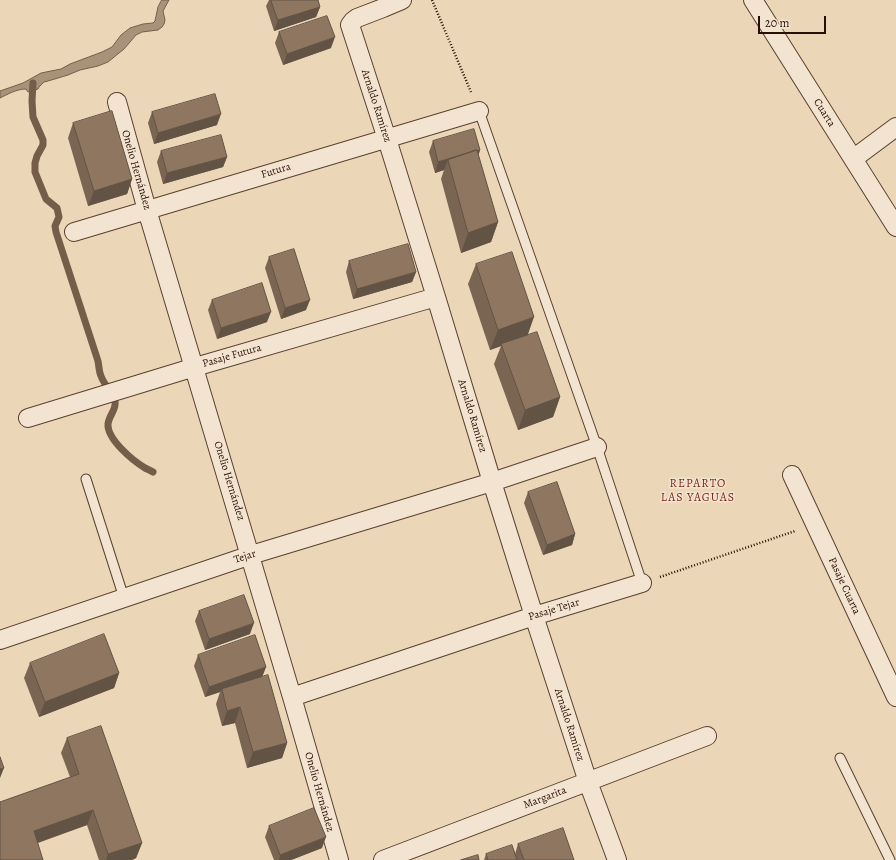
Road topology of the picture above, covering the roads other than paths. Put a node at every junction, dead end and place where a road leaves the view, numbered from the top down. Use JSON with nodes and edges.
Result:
{"nodes":[{"id":1,"x":402,"y":0,"type":"edge"},
{"id":2,"x":753,"y":0,"type":"edge"},
{"id":3,"x":117,"y":102,"type":"dead end"},
{"id":4,"x":479,"y":111,"type":"joint"},
{"id":5,"x":896,"y":127,"type":"edge"},
{"id":6,"x":387,"y":139,"type":"junction"},
{"id":7,"x":853,"y":159,"type":"junction"},
{"id":8,"x":147,"y":210,"type":"junction"},
{"id":9,"x":896,"y":227,"type":"edge"},
{"id":10,"x":74,"y":232,"type":"dead end"},
{"id":11,"x":436,"y":297,"type":"junction"},
{"id":12,"x":195,"y":367,"type":"junction"},
{"id":13,"x":28,"y":418,"type":"dead end"},
{"id":14,"x":598,"y":447,"type":"junction"},
{"id":15,"x":792,"y":475,"type":"dead end"},
{"id":16,"x":86,"y":479,"type":"dead end"},
{"id":17,"x":492,"y":482,"type":"junction"},
{"id":18,"x":251,"y":555,"type":"junction"},
{"id":19,"x":642,"y":583,"type":"joint"},
{"id":20,"x":124,"y":598,"type":"junction"},
{"id":21,"x":534,"y":616,"type":"junction"},
{"id":22,"x":0,"y":640,"type":"edge"},
{"id":23,"x":292,"y":696,"type":"junction"},
{"id":24,"x":896,"y":697,"type":"edge"},
{"id":25,"x":707,"y":736,"type":"dead end"},
{"id":26,"x":840,"y":758,"type":"dead end"},
{"id":27,"x":588,"y":782,"type":"junction"},
{"id":28,"x":339,"y":860,"type":"edge"},
{"id":29,"x":383,"y":860,"type":"edge"},
{"id":30,"x":617,"y":860,"type":"edge"},
{"id":31,"x":890,"y":860,"type":"edge"}],
"edges":[{"from":1,"to":6,"type":"street","name":"Arnaldo Ramírez"},
{"from":2,"to":7,"type":"street","name":"Cuarta"},
{"from":3,"to":8,"type":"street","name":"Onelio Hernández"},
{"from":4,"to":6,"type":"street","name":"Futura"},
{"from":4,"to":14,"type":"lane"},
{"from":5,"to":7,"type":"street"},
{"from":6,"to":8,"type":"street","name":"Futura"},
{"from":6,"to":11,"type":"street","name":"Arnaldo Ramírez"},
{"from":7,"to":9,"type":"street","name":"Cuarta"},
{"from":8,"to":10,"type":"street","name":"Futura"},
{"from":8,"to":12,"type":"street","name":"Onelio Hernández"},
{"from":11,"to":12,"type":"street","name":"Pasaje Futura"},
{"from":11,"to":17,"type":"street","name":"Arnaldo Ramírez"},
{"from":12,"to":13,"type":"street","name":"Pasaje Futura"},
{"from":12,"to":18,"type":"street","name":"Onelio Hernández"},
{"from":14,"to":17,"type":"street","name":"Tejar"},
{"from":14,"to":19,"type":"lane"},
{"from":15,"to":24,"type":"street","name":"Pasaje Cuarta"},
{"from":16,"to":20,"type":"lane"},
{"from":17,"to":18,"type":"street","name":"Tejar"},
{"from":17,"to":21,"type":"street","name":"Arnaldo Ramírez"},
{"from":18,"to":20,"type":"street","name":"Tejar"},
{"from":18,"to":23,"type":"street","name":"Onelio Hernández"},
{"from":19,"to":21,"type":"street","name":"Pasaje Tejar"},
{"from":20,"to":22,"type":"street","name":"Tejar"},
{"from":21,"to":23,"type":"street","name":"Pasaje Tejar"},
{"from":21,"to":27,"type":"street","name":"Arnaldo Ramírez"},
{"from":23,"to":28,"type":"street","name":"Onelio Hernández"},
{"from":25,"to":27,"type":"street","name":"Margarita"},
{"from":26,"to":31,"type":"lane"},
{"from":27,"to":29,"type":"street","name":"Margarita"},
{"from":27,"to":30,"type":"street","name":"Arnaldo Ramírez"}]}
